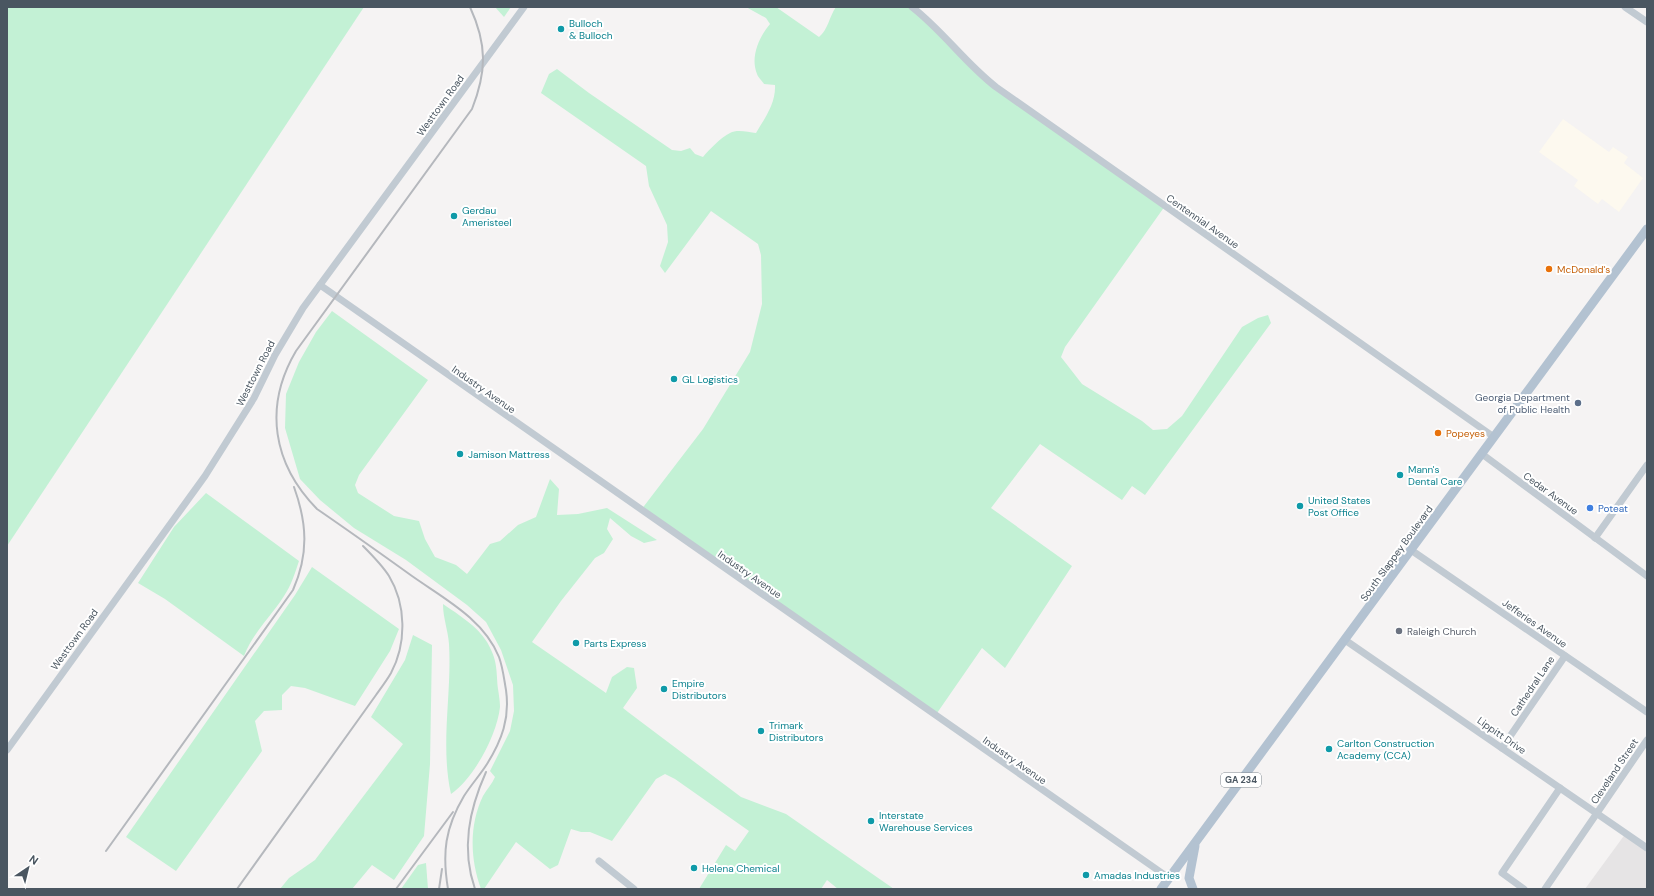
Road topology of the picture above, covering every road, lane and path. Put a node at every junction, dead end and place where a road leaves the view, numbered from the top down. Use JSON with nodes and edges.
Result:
{"nodes":[{"id":1,"x":524,"y":7,"type":"edge"},
{"id":2,"x":912,"y":7,"type":"edge"},
{"id":3,"x":1625,"y":7,"type":"edge"},
{"id":4,"x":1647,"y":22,"type":"edge"},
{"id":5,"x":1647,"y":229,"type":"edge"},
{"id":6,"x":320,"y":285,"type":"junction"},
{"id":7,"x":1494,"y":437,"type":"junction"},
{"id":8,"x":1482,"y":454,"type":"junction"},
{"id":9,"x":1647,"y":465,"type":"edge"},
{"id":10,"x":1595,"y":538,"type":"junction"},
{"id":11,"x":1411,"y":550,"type":"junction"},
{"id":12,"x":1647,"y":576,"type":"edge"},
{"id":13,"x":1345,"y":640,"type":"junction"},
{"id":14,"x":1565,"y":656,"type":"junction"},
{"id":15,"x":1647,"y":712,"type":"edge"},
{"id":16,"x":1647,"y":740,"type":"edge"},
{"id":17,"x":1502,"y":748,"type":"junction"},
{"id":18,"x":7,"y":750,"type":"edge"},
{"id":19,"x":1560,"y":788,"type":"junction"},
{"id":20,"x":1597,"y":814,"type":"junction"},
{"id":21,"x":1197,"y":841,"type":"junction"},
{"id":22,"x":1647,"y":848,"type":"edge"},
{"id":23,"x":599,"y":861,"type":"dead end"},
{"id":24,"x":1168,"y":878,"type":"junction"},
{"id":25,"x":634,"y":889,"type":"edge"},
{"id":26,"x":1161,"y":889,"type":"edge"},
{"id":27,"x":1193,"y":889,"type":"edge"},
{"id":28,"x":1524,"y":889,"type":"edge"},
{"id":29,"x":1545,"y":889,"type":"edge"}],
"edges":[{"from":1,"to":6,"type":"street","name":"Westtown Road"},
{"from":2,"to":7,"type":"street","name":"Centennial Avenue"},
{"from":3,"to":4,"type":"street"},
{"from":5,"to":7,"type":"main road","name":"South Slappey Boulevard","number":"GA 234"},
{"from":6,"to":18,"type":"street","name":"Westtown Road"},
{"from":6,"to":24,"type":"street","name":"Industry Avenue"},
{"from":7,"to":8,"type":"main road","name":"South Slappey Boulevard","number":"GA 234"},
{"from":8,"to":10,"type":"street","name":"Cedar Avenue"},
{"from":8,"to":11,"type":"main road","name":"South Slappey Boulevard","number":"GA 234"},
{"from":9,"to":10,"type":"street"},
{"from":10,"to":12,"type":"street","name":"Cedar Avenue"},
{"from":11,"to":13,"type":"main road","name":"South Slappey Boulevard","number":"GA 234"},
{"from":11,"to":14,"type":"street","name":"Jefferies Avenue"},
{"from":13,"to":17,"type":"street","name":"Lippitt Drive"},
{"from":13,"to":21,"type":"main road","name":"South Slappey Boulevard","number":"GA 234"},
{"from":14,"to":15,"type":"street","name":"Jefferies Avenue"},
{"from":14,"to":17,"type":"street","name":"Cathedral Lane"},
{"from":16,"to":20,"type":"street","name":"Cleveland Street"},
{"from":17,"to":19,"type":"street","name":"Lippitt Drive"},
{"from":19,"to":20,"type":"street","name":"Lippitt Drive"},
{"from":19,"to":28,"type":"street"},
{"from":20,"to":22,"type":"street","name":"Lippitt Drive"},
{"from":20,"to":29,"type":"street","name":"Cleveland Street"},
{"from":21,"to":24,"type":"main road","name":"South Slappey Boulevard","number":"GA 234"},
{"from":21,"to":27,"type":"main road"},
{"from":23,"to":25,"type":"street"},
{"from":24,"to":26,"type":"main road","name":"South Slappey Boulevard","number":"GA 234"}]}
